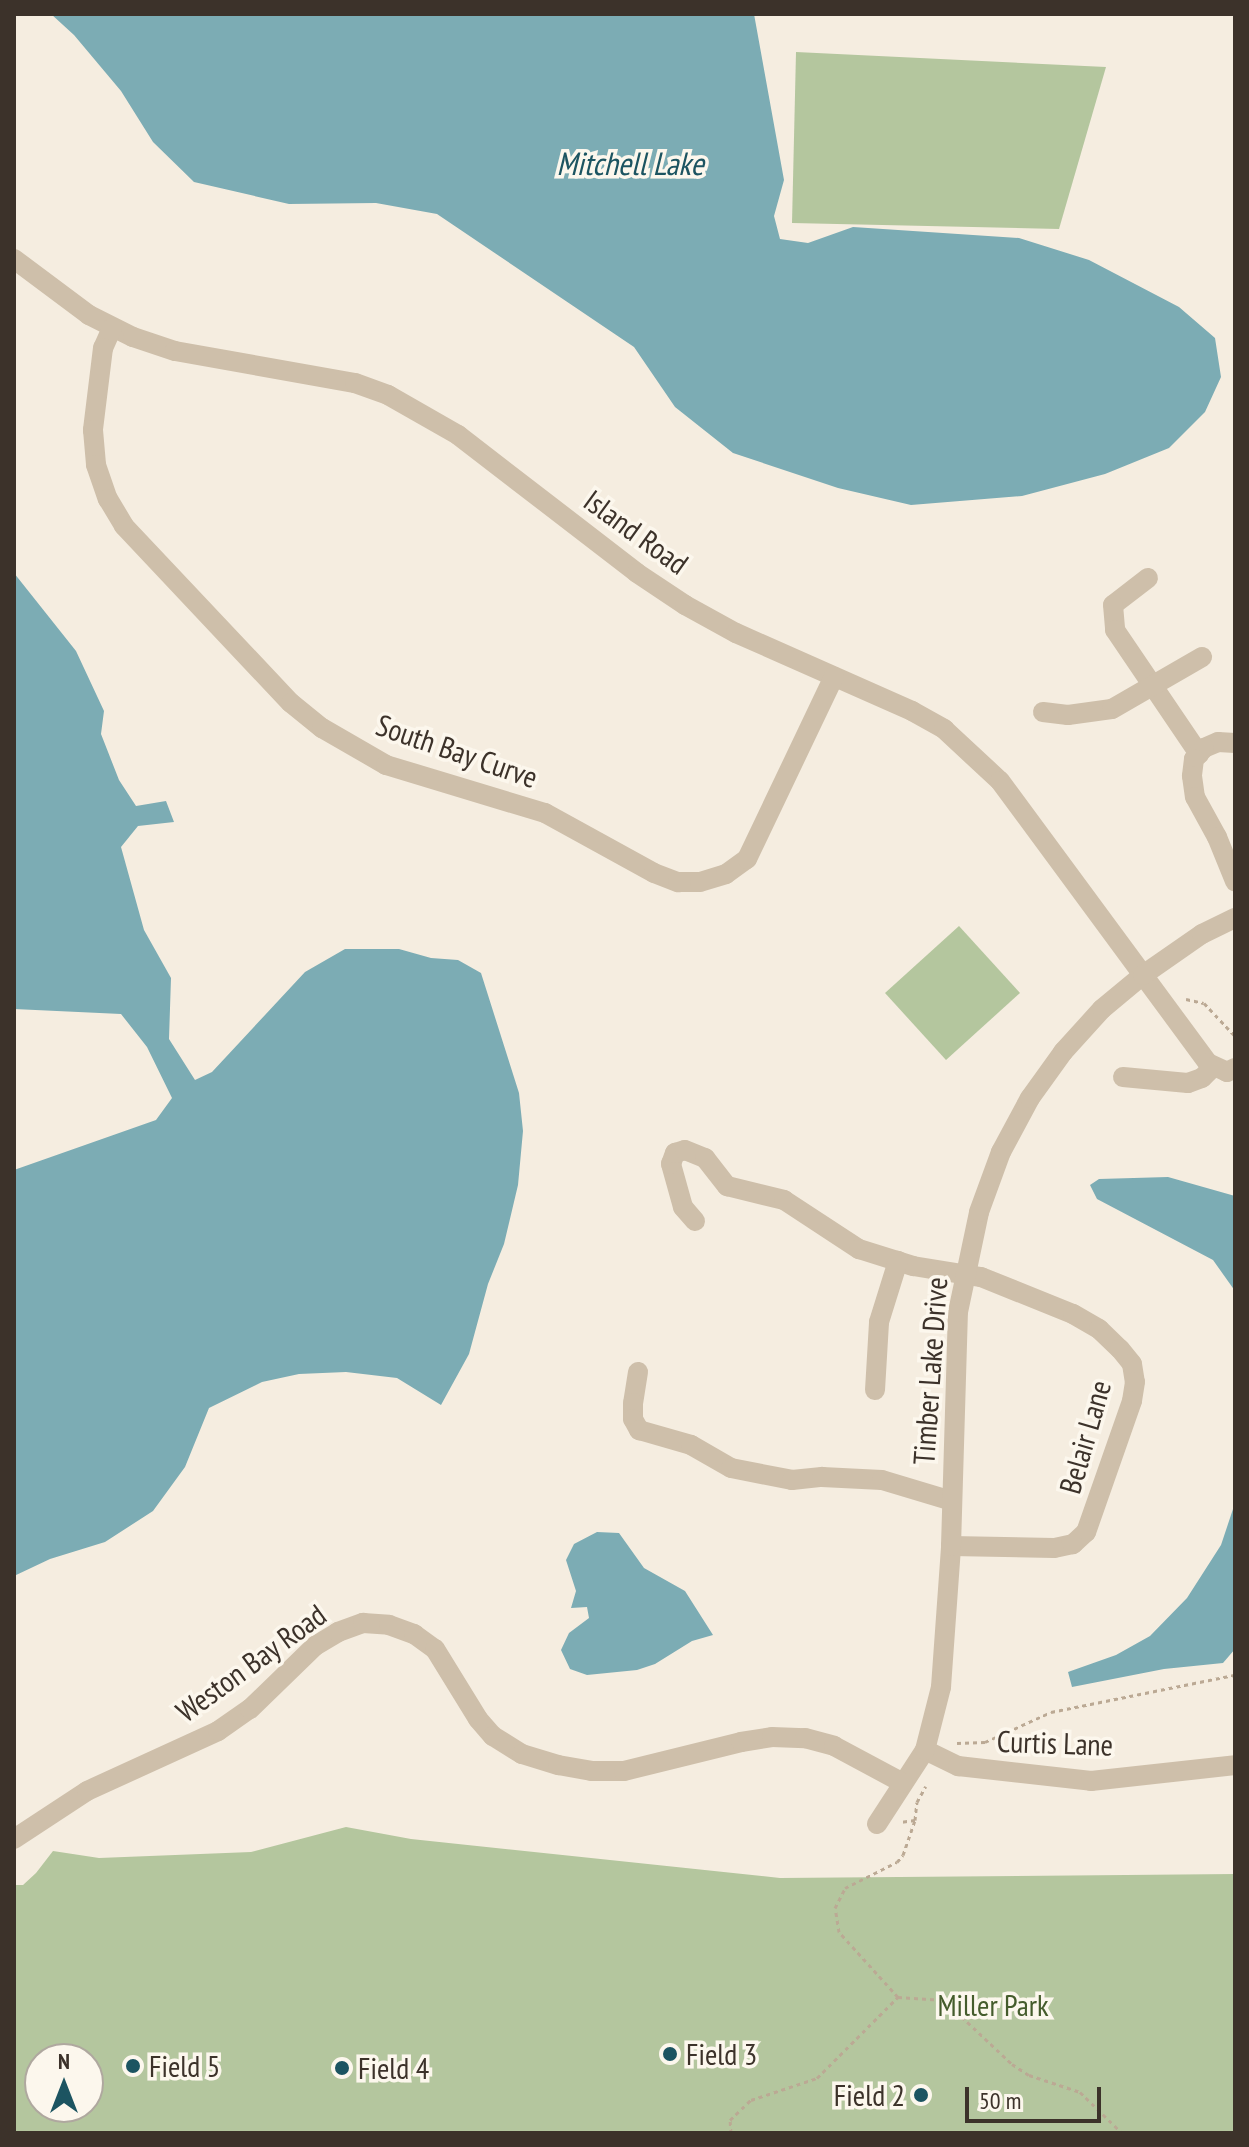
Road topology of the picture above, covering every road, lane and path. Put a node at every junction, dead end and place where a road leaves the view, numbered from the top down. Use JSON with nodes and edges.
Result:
{"nodes":[{"id":1,"x":14,"y":259,"type":"edge"},
{"id":2,"x":112,"y":328,"type":"junction"},
{"id":3,"x":1148,"y":578,"type":"dead end"},
{"id":4,"x":1202,"y":657,"type":"dead end"},
{"id":5,"x":834,"y":677,"type":"junction"},
{"id":6,"x":1151,"y":685,"type":"junction"},
{"id":7,"x":1043,"y":712,"type":"dead end"},
{"id":8,"x":1235,"y":743,"type":"edge"},
{"id":9,"x":1199,"y":754,"type":"junction"},
{"id":10,"x":1235,"y":881,"type":"edge"},
{"id":11,"x":1235,"y":918,"type":"edge"},
{"id":12,"x":1143,"y":975,"type":"junction"},
{"id":13,"x":1182,"y":999,"type":"dead end"},
{"id":14,"x":1235,"y":1036,"type":"edge"},
{"id":15,"x":1213,"y":1067,"type":"junction"},
{"id":16,"x":1235,"y":1068,"type":"edge"},
{"id":17,"x":1123,"y":1077,"type":"dead end"},
{"id":18,"x":695,"y":1221,"type":"dead end"},
{"id":19,"x":898,"y":1261,"type":"junction"},
{"id":20,"x":964,"y":1273,"type":"junction"},
{"id":21,"x":638,"y":1372,"type":"dead end"},
{"id":22,"x":875,"y":1390,"type":"dead end"},
{"id":23,"x":952,"y":1501,"type":"junction"},
{"id":24,"x":951,"y":1546,"type":"junction"},
{"id":25,"x":1235,"y":1675,"type":"edge"},
{"id":26,"x":934,"y":1754,"type":"junction"},
{"id":27,"x":1235,"y":1765,"type":"edge"},
{"id":28,"x":903,"y":1783,"type":"junction"},
{"id":29,"x":915,"y":1820,"type":"junction"},
{"id":30,"x":877,"y":1824,"type":"joint"},
{"id":31,"x":14,"y":1839,"type":"edge"},
{"id":32,"x":898,"y":1997,"type":"junction"},
{"id":33,"x":731,"y":2133,"type":"edge"},
{"id":34,"x":1122,"y":2133,"type":"edge"}],
"edges":[{"from":1,"to":2,"type":"street","name":"Island Road"},
{"from":2,"to":5,"type":"street","name":"Island Road"},
{"from":2,"to":5,"type":"street","name":"South Bay Curve"},
{"from":3,"to":6,"type":"street"},
{"from":4,"to":6,"type":"street"},
{"from":5,"to":12,"type":"street","name":"Island Road"},
{"from":6,"to":7,"type":"street"},
{"from":6,"to":9,"type":"street"},
{"from":8,"to":9,"type":"street"},
{"from":9,"to":10,"type":"street"},
{"from":11,"to":12,"type":"street","name":"Timber Lake Drive"},
{"from":12,"to":15,"type":"street","name":"Island Road"},
{"from":12,"to":20,"type":"street","name":"Timber Lake Drive"},
{"from":13,"to":14,"type":"path"},
{"from":15,"to":16,"type":"street"},
{"from":15,"to":17,"type":"street"},
{"from":18,"to":19,"type":"street","name":"Belair Lane"},
{"from":19,"to":20,"type":"street","name":"Belair Lane"},
{"from":19,"to":22,"type":"street"},
{"from":20,"to":23,"type":"street","name":"Timber Lake Drive"},
{"from":20,"to":24,"type":"street","name":"Belair Lane"},
{"from":21,"to":23,"type":"street"},
{"from":23,"to":24,"type":"street","name":"Timber Lake Drive"},
{"from":24,"to":26,"type":"street","name":"Timber Lake Drive"},
{"from":25,"to":26,"type":"path"},
{"from":26,"to":27,"type":"street","name":"Curtis Lane"},
{"from":26,"to":28,"type":"street","name":"Timber Lake Drive"},
{"from":26,"to":29,"type":"path"},
{"from":28,"to":30,"type":"street","name":"Timber Lake Drive"},
{"from":28,"to":31,"type":"street","name":"Weston Bay Road"},
{"from":29,"to":30,"type":"path"},
{"from":29,"to":32,"type":"path"},
{"from":32,"to":33,"type":"path"},
{"from":32,"to":34,"type":"path"}]}
